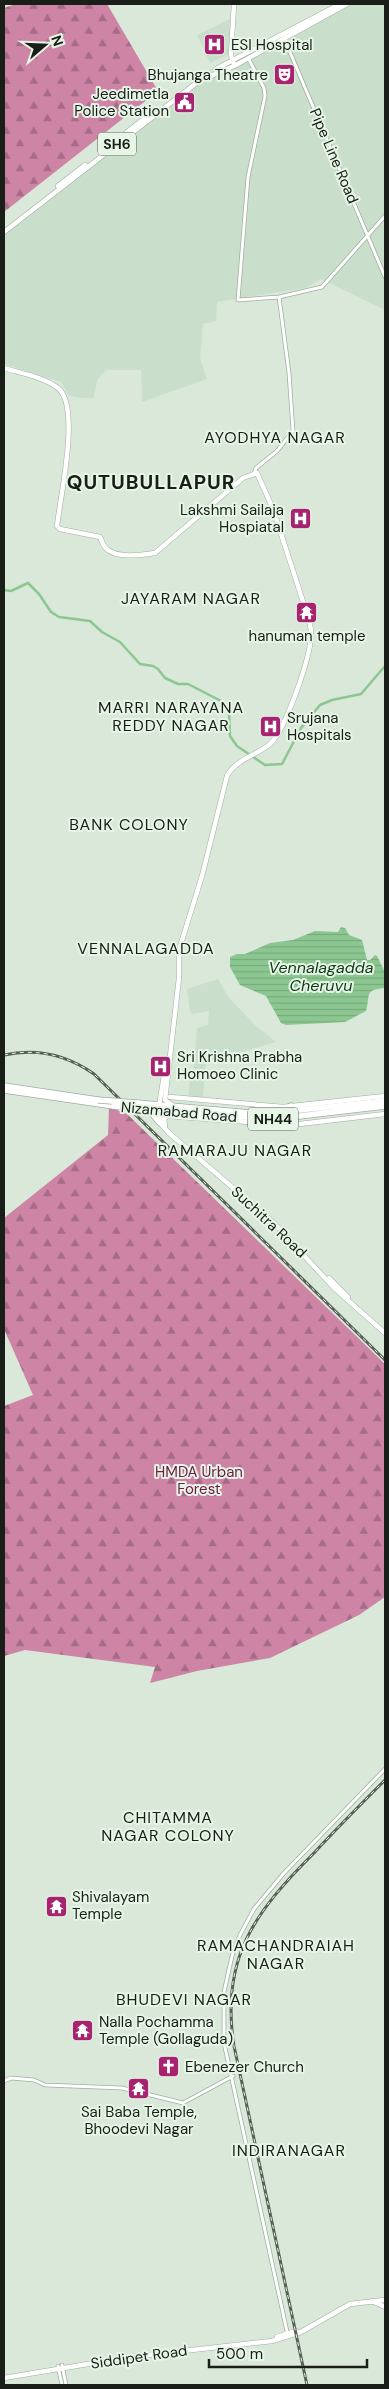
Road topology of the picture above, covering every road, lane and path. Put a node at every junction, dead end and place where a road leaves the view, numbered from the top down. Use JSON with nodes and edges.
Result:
{"nodes":[{"id":1,"x":236,"y":4,"type":"edge"},
{"id":2,"x":340,"y":4,"type":"edge"},
{"id":3,"x":347,"y":4,"type":"edge"},
{"id":4,"x":283,"y":36,"type":"junction"},
{"id":5,"x":266,"y":48,"type":"junction"},
{"id":6,"x":231,"y":56,"type":"junction"},
{"id":7,"x":248,"y":58,"type":"junction"},
{"id":8,"x":235,"y":62,"type":"junction"},
{"id":9,"x":227,"y":65,"type":"junction"},
{"id":10,"x":219,"y":71,"type":"junction"},
{"id":11,"x":173,"y":98,"type":"junction"},
{"id":12,"x":385,"y":216,"type":"edge"},
{"id":13,"x":4,"y":231,"type":"edge"},
{"id":14,"x":368,"y":235,"type":"junction"},
{"id":15,"x":385,"y":276,"type":"edge"},
{"id":16,"x":279,"y":297,"type":"junction"},
{"id":17,"x":4,"y":369,"type":"edge"},
{"id":18,"x":254,"y":474,"type":"junction"},
{"id":19,"x":179,"y":975,"type":"junction"},
{"id":20,"x":5,"y":1089,"type":"edge"},
{"id":21,"x":385,"y":1096,"type":"edge"},
{"id":22,"x":170,"y":1097,"type":"dead end"},
{"id":23,"x":385,"y":1101,"type":"edge"},
{"id":24,"x":322,"y":1103,"type":"junction"},
{"id":25,"x":137,"y":1106,"type":"junction"},
{"id":26,"x":291,"y":1106,"type":"junction"},
{"id":27,"x":385,"y":1106,"type":"edge"},
{"id":28,"x":161,"y":1108,"type":"junction"},
{"id":29,"x":327,"y":1108,"type":"junction"},
{"id":30,"x":194,"y":1109,"type":"junction"},
{"id":31,"x":148,"y":1110,"type":"junction"},
{"id":32,"x":202,"y":1112,"type":"junction"},
{"id":33,"x":274,"y":1114,"type":"junction"},
{"id":34,"x":385,"y":1114,"type":"edge"},
{"id":35,"x":163,"y":1124,"type":"junction"},
{"id":36,"x":385,"y":1331,"type":"edge"},
{"id":37,"x":385,"y":1769,"type":"edge"},
{"id":38,"x":233,"y":2076,"type":"junction"},
{"id":39,"x":4,"y":2080,"type":"edge"},
{"id":40,"x":383,"y":2302,"type":"edge"},
{"id":41,"x":288,"y":2335,"type":"junction"},
{"id":42,"x":61,"y":2367,"type":"junction"},
{"id":43,"x":4,"y":2377,"type":"edge"},
{"id":44,"x":62,"y":2385,"type":"edge"},
{"id":45,"x":66,"y":2385,"type":"edge"}],
"edges":[{"from":1,"to":6,"type":"main road"},
{"from":1,"to":8,"type":"main road"},
{"from":2,"to":4,"type":"main road","number":"SH6"},
{"from":3,"to":4,"type":"main road","number":"SH6"},
{"from":4,"to":5,"type":"main road","number":"SH6"},
{"from":4,"to":8,"type":"main road","number":"SH6"},
{"from":4,"to":14,"type":"street","name":"Pipe Line Road"},
{"from":5,"to":7,"type":"main road","number":"SH6"},
{"from":5,"to":8,"type":"main road"},
{"from":6,"to":8,"type":"main road"},
{"from":6,"to":9,"type":"main road"},
{"from":7,"to":10,"type":"main road","number":"SH6"},
{"from":7,"to":16,"type":"street"},
{"from":8,"to":9,"type":"main road","number":"SH6"},
{"from":8,"to":10,"type":"main road"},
{"from":9,"to":11,"type":"main road","number":"SH6"},
{"from":10,"to":11,"type":"main road","number":"SH6"},
{"from":11,"to":13,"type":"main road","number":"SH6"},
{"from":12,"to":14,"type":"street"},
{"from":14,"to":15,"type":"street","name":"Pipe Line Road"},
{"from":14,"to":16,"type":"street"},
{"from":16,"to":18,"type":"street"},
{"from":17,"to":18,"type":"main road"},
{"from":18,"to":19,"type":"main road"},
{"from":19,"to":28,"type":"main road"},
{"from":19,"to":30,"type":"main road"},
{"from":20,"to":25,"type":"highway","name":"Nizamabad Road","number":"NH44","bridge":true},
{"from":20,"to":25,"type":"highway","name":"Nizamabad Road","number":"NH44","bridge":true},
{"from":21,"to":24,"type":"main road","name":"Nizamabad Road"},
{"from":22,"to":26,"type":"main road","name":"Nizamabad Road"},
{"from":23,"to":29,"type":"highway","name":"Nizamabad Road","number":"NH44"},
{"from":24,"to":26,"type":"main road","name":"Nizamabad Road"},
{"from":24,"to":29,"type":"highway"},
{"from":25,"to":28,"type":"highway","name":"Nizamabad Road","number":"NH44"},
{"from":25,"to":31,"type":"highway","name":"Nizamabad Road","number":"NH44"},
{"from":26,"to":33,"type":"highway"},
{"from":27,"to":32,"type":"highway","name":"Nizamabad Road","number":"NH44"},
{"from":28,"to":30,"type":"highway","name":"Nizamabad Road","number":"NH44"},
{"from":28,"to":31,"type":"highway","name":"Nizamabad Road","number":"NH44"},
{"from":28,"to":32,"type":"highway","name":"Nizamabad Road","number":"NH44"},
{"from":28,"to":35,"type":"main road"},
{"from":29,"to":33,"type":"highway","name":"Nizamabad Road","number":"NH44"},
{"from":30,"to":32,"type":"highway","name":"Nizamabad Road","number":"NH44"},
{"from":31,"to":35,"type":"highway"},
{"from":32,"to":33,"type":"highway","name":"Nizamabad Road","number":"NH44"},
{"from":34,"to":35,"type":"main road","name":"Nizamabad Road"},
{"from":35,"to":36,"type":"main road","name":"Suchitra Road"},
{"from":37,"to":38,"type":"street"},
{"from":38,"to":39,"type":"street"},
{"from":38,"to":41,"type":"street"},
{"from":40,"to":41,"type":"main road","name":"Siddipet Road"},
{"from":41,"to":42,"type":"main road","name":"Siddipet Road"},
{"from":42,"to":43,"type":"main road","name":"Siddipet Road"},
{"from":42,"to":44,"type":"street"},
{"from":42,"to":45,"type":"street"}]}
